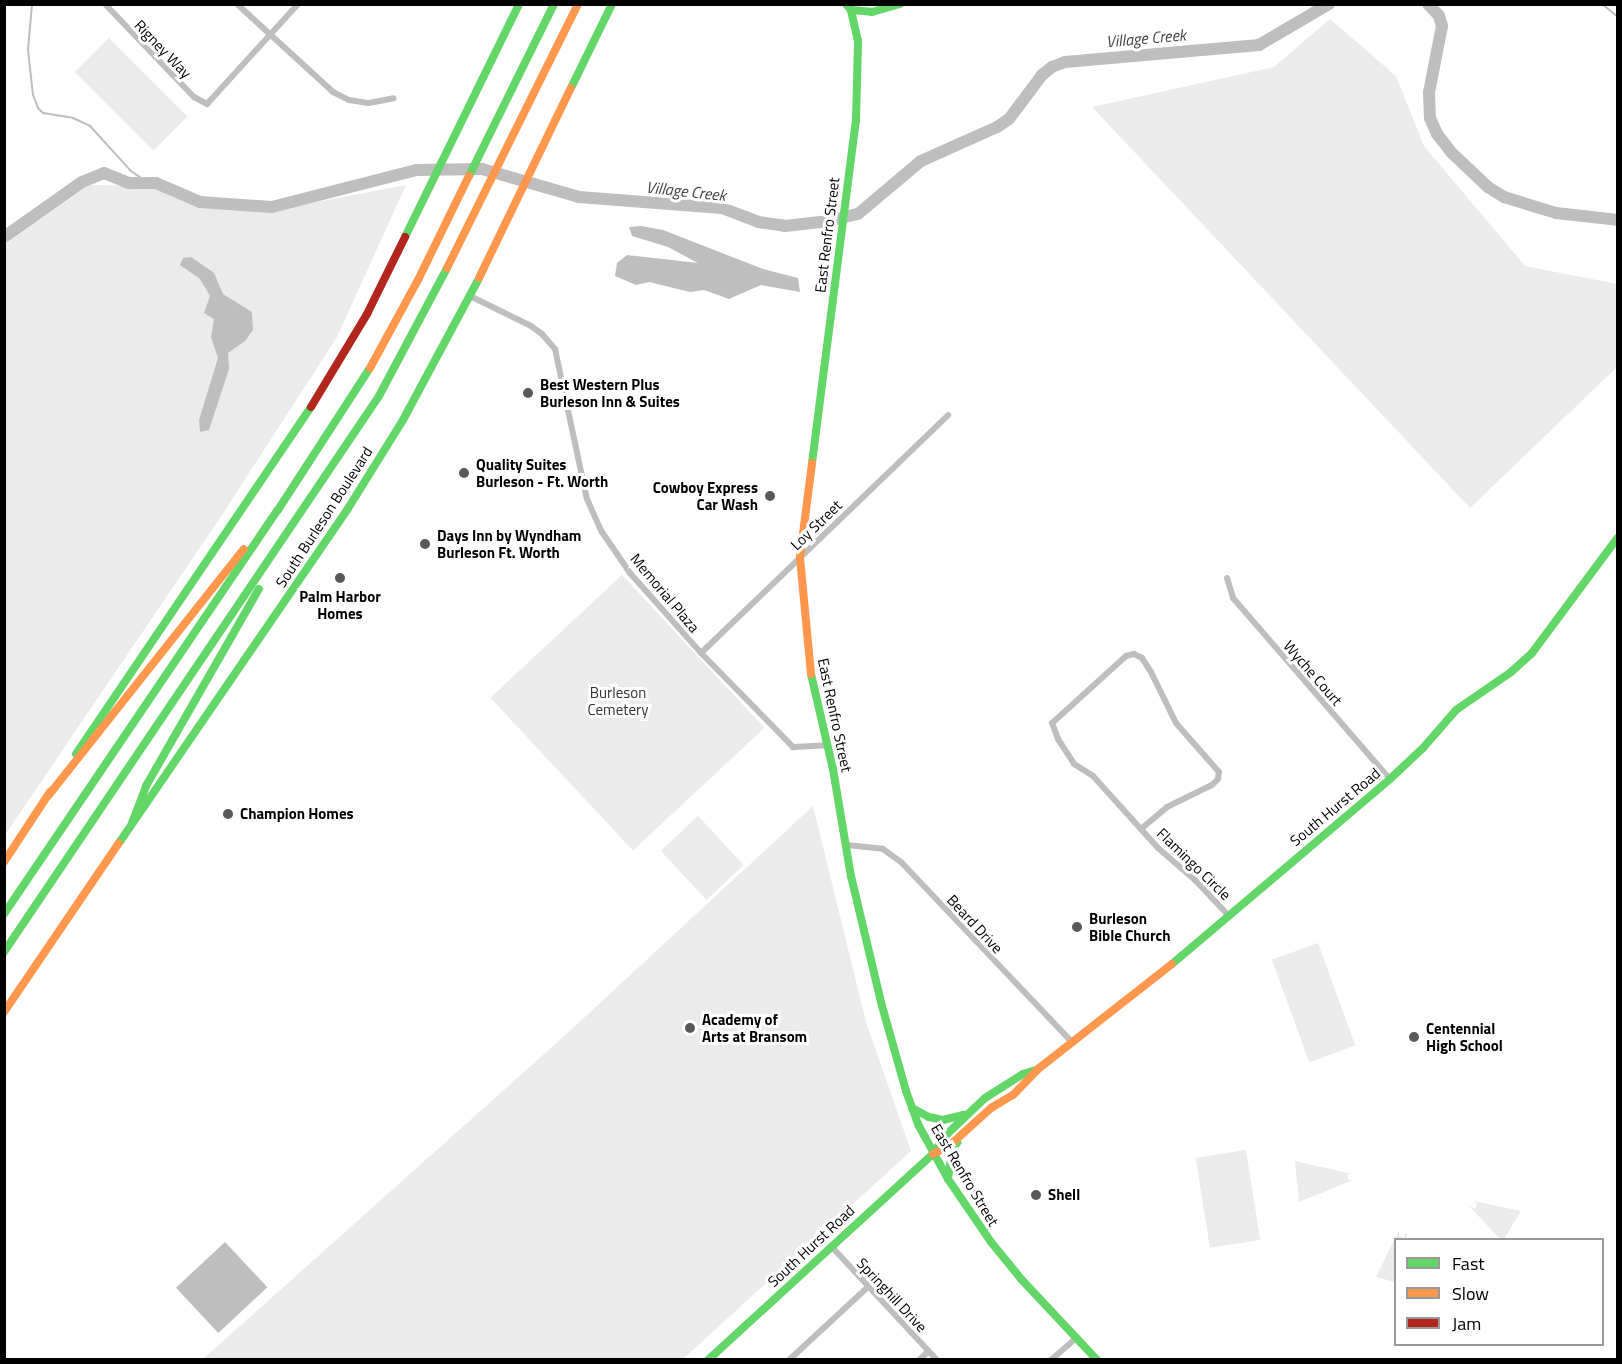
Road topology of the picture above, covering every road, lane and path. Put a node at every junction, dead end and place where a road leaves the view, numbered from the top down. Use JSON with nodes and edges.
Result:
{"nodes":[{"id":1,"x":105,"y":4,"type":"edge"},
{"id":2,"x":237,"y":4,"type":"edge"},
{"id":3,"x":298,"y":4,"type":"edge"},
{"id":4,"x":512,"y":4,"type":"edge"},
{"id":5,"x":519,"y":4,"type":"edge"},
{"id":6,"x":554,"y":4,"type":"edge"},
{"id":7,"x":578,"y":4,"type":"edge"},
{"id":8,"x":612,"y":4,"type":"edge"},
{"id":9,"x":862,"y":4,"type":"edge"},
{"id":10,"x":900,"y":4,"type":"edge"},
{"id":11,"x":850,"y":6,"type":"edge"},
{"id":12,"x":515,"y":14,"type":"junction"},
{"id":13,"x":270,"y":35,"type":"junction"},
{"id":14,"x":394,"y":98,"type":"dead end"},
{"id":15,"x":470,"y":296,"type":"junction"},
{"id":16,"x":948,"y":415,"type":"dead end"},
{"id":17,"x":278,"y":510,"type":"junction"},
{"id":18,"x":292,"y":528,"type":"junction"},
{"id":19,"x":1617,"y":537,"type":"edge"},
{"id":20,"x":800,"y":557,"type":"junction"},
{"id":21,"x":1227,"y":578,"type":"dead end"},
{"id":22,"x":701,"y":653,"type":"junction"},
{"id":23,"x":827,"y":745,"type":"junction"},
{"id":24,"x":1390,"y":779,"type":"junction"},
{"id":25,"x":48,"y":796,"type":"junction"},
{"id":26,"x":132,"y":823,"type":"junction"},
{"id":27,"x":1141,"y":829,"type":"junction"},
{"id":28,"x":847,"y":845,"type":"junction"},
{"id":29,"x":4,"y":862,"type":"edge"},
{"id":30,"x":4,"y":914,"type":"edge"},
{"id":31,"x":1229,"y":916,"type":"junction"},
{"id":32,"x":4,"y":952,"type":"edge"},
{"id":33,"x":4,"y":1012,"type":"edge"},
{"id":34,"x":1073,"y":1043,"type":"junction"},
{"id":35,"x":1038,"y":1069,"type":"junction"},
{"id":36,"x":912,"y":1108,"type":"junction"},
{"id":37,"x":972,"y":1111,"type":"junction"},
{"id":38,"x":964,"y":1132,"type":"junction"},
{"id":39,"x":933,"y":1154,"type":"junction"},
{"id":40,"x":948,"y":1179,"type":"junction"},
{"id":41,"x":831,"y":1246,"type":"junction"},
{"id":42,"x":869,"y":1286,"type":"junction"},
{"id":43,"x":1076,"y":1338,"type":"junction"},
{"id":44,"x":929,"y":1351,"type":"junction"},
{"id":45,"x":708,"y":1359,"type":"edge"},
{"id":46,"x":789,"y":1359,"type":"edge"},
{"id":47,"x":919,"y":1359,"type":"edge"},
{"id":48,"x":937,"y":1359,"type":"edge"},
{"id":49,"x":1051,"y":1359,"type":"edge"},
{"id":50,"x":1096,"y":1359,"type":"edge"}],
"edges":[{"from":1,"to":13,"type":"street","name":"Rigney Way"},
{"from":2,"to":13,"type":"street"},
{"from":3,"to":13,"type":"street"},
{"from":4,"to":12,"type":"street"},
{"from":5,"to":12,"type":"main road"},
{"from":6,"to":17,"type":"main road"},
{"from":7,"to":18,"type":"main road"},
{"from":8,"to":15,"type":"main road","name":"South Burleson Boulevard"},
{"from":9,"to":11,"type":"main road"},
{"from":10,"to":11,"type":"main road"},
{"from":11,"to":20,"type":"main road","name":"East Renfro Street"},
{"from":12,"to":25,"type":"main road"},
{"from":13,"to":14,"type":"street"},
{"from":15,"to":22,"type":"street","name":"Memorial Plaza"},
{"from":15,"to":26,"type":"main road","name":"South Burleson Boulevard"},
{"from":16,"to":20,"type":"street","name":"Loy Street"},
{"from":17,"to":25,"type":"main road"},
{"from":17,"to":30,"type":"main road"},
{"from":18,"to":26,"type":"main road"},
{"from":18,"to":32,"type":"main road"},
{"from":19,"to":24,"type":"main road","name":"South Hurst Road"},
{"from":20,"to":22,"type":"street","name":"Loy Street"},
{"from":20,"to":23,"type":"main road","name":"East Renfro Street"},
{"from":21,"to":24,"type":"street","name":"Wyche Court"},
{"from":22,"to":23,"type":"street","name":"Memorial Plaza"},
{"from":23,"to":28,"type":"main road","name":"East Renfro Street"},
{"from":24,"to":31,"type":"main road","name":"South Hurst Road"},
{"from":25,"to":29,"type":"main road"},
{"from":26,"to":33,"type":"main road","name":"South Burleson Boulevard"},
{"from":27,"to":27,"type":"street","name":"Flamingo Circle"},
{"from":27,"to":31,"type":"street","name":"Flamingo Circle"},
{"from":28,"to":34,"type":"street","name":"Beard Drive"},
{"from":28,"to":36,"type":"main road","name":"East Renfro Street"},
{"from":31,"to":34,"type":"main road","name":"South Hurst Road"},
{"from":34,"to":35,"type":"main road","name":"South Hurst Road"},
{"from":35,"to":37,"type":"main road","name":"South Hurst Road"},
{"from":35,"to":38,"type":"main road","name":"South Hurst Road"},
{"from":36,"to":37,"type":"main road"},
{"from":36,"to":39,"type":"main road","name":"East Renfro Street"},
{"from":37,"to":39,"type":"main road","name":"South Hurst Road"},
{"from":38,"to":39,"type":"main road","name":"South Hurst Road"},
{"from":38,"to":40,"type":"main road"},
{"from":39,"to":40,"type":"main road","name":"East Renfro Street"},
{"from":39,"to":41,"type":"main road","name":"South Hurst Road"},
{"from":40,"to":43,"type":"main road","name":"East Renfro Street"},
{"from":41,"to":42,"type":"street","name":"Springhill Drive"},
{"from":41,"to":45,"type":"main road","name":"South Hurst Road"},
{"from":42,"to":44,"type":"street","name":"Springhill Drive"},
{"from":42,"to":46,"type":"street"},
{"from":43,"to":49,"type":"street"},
{"from":43,"to":50,"type":"main road","name":"East Renfro Street"},
{"from":44,"to":47,"type":"street"},
{"from":44,"to":48,"type":"street","name":"Springhill Drive"}]}
